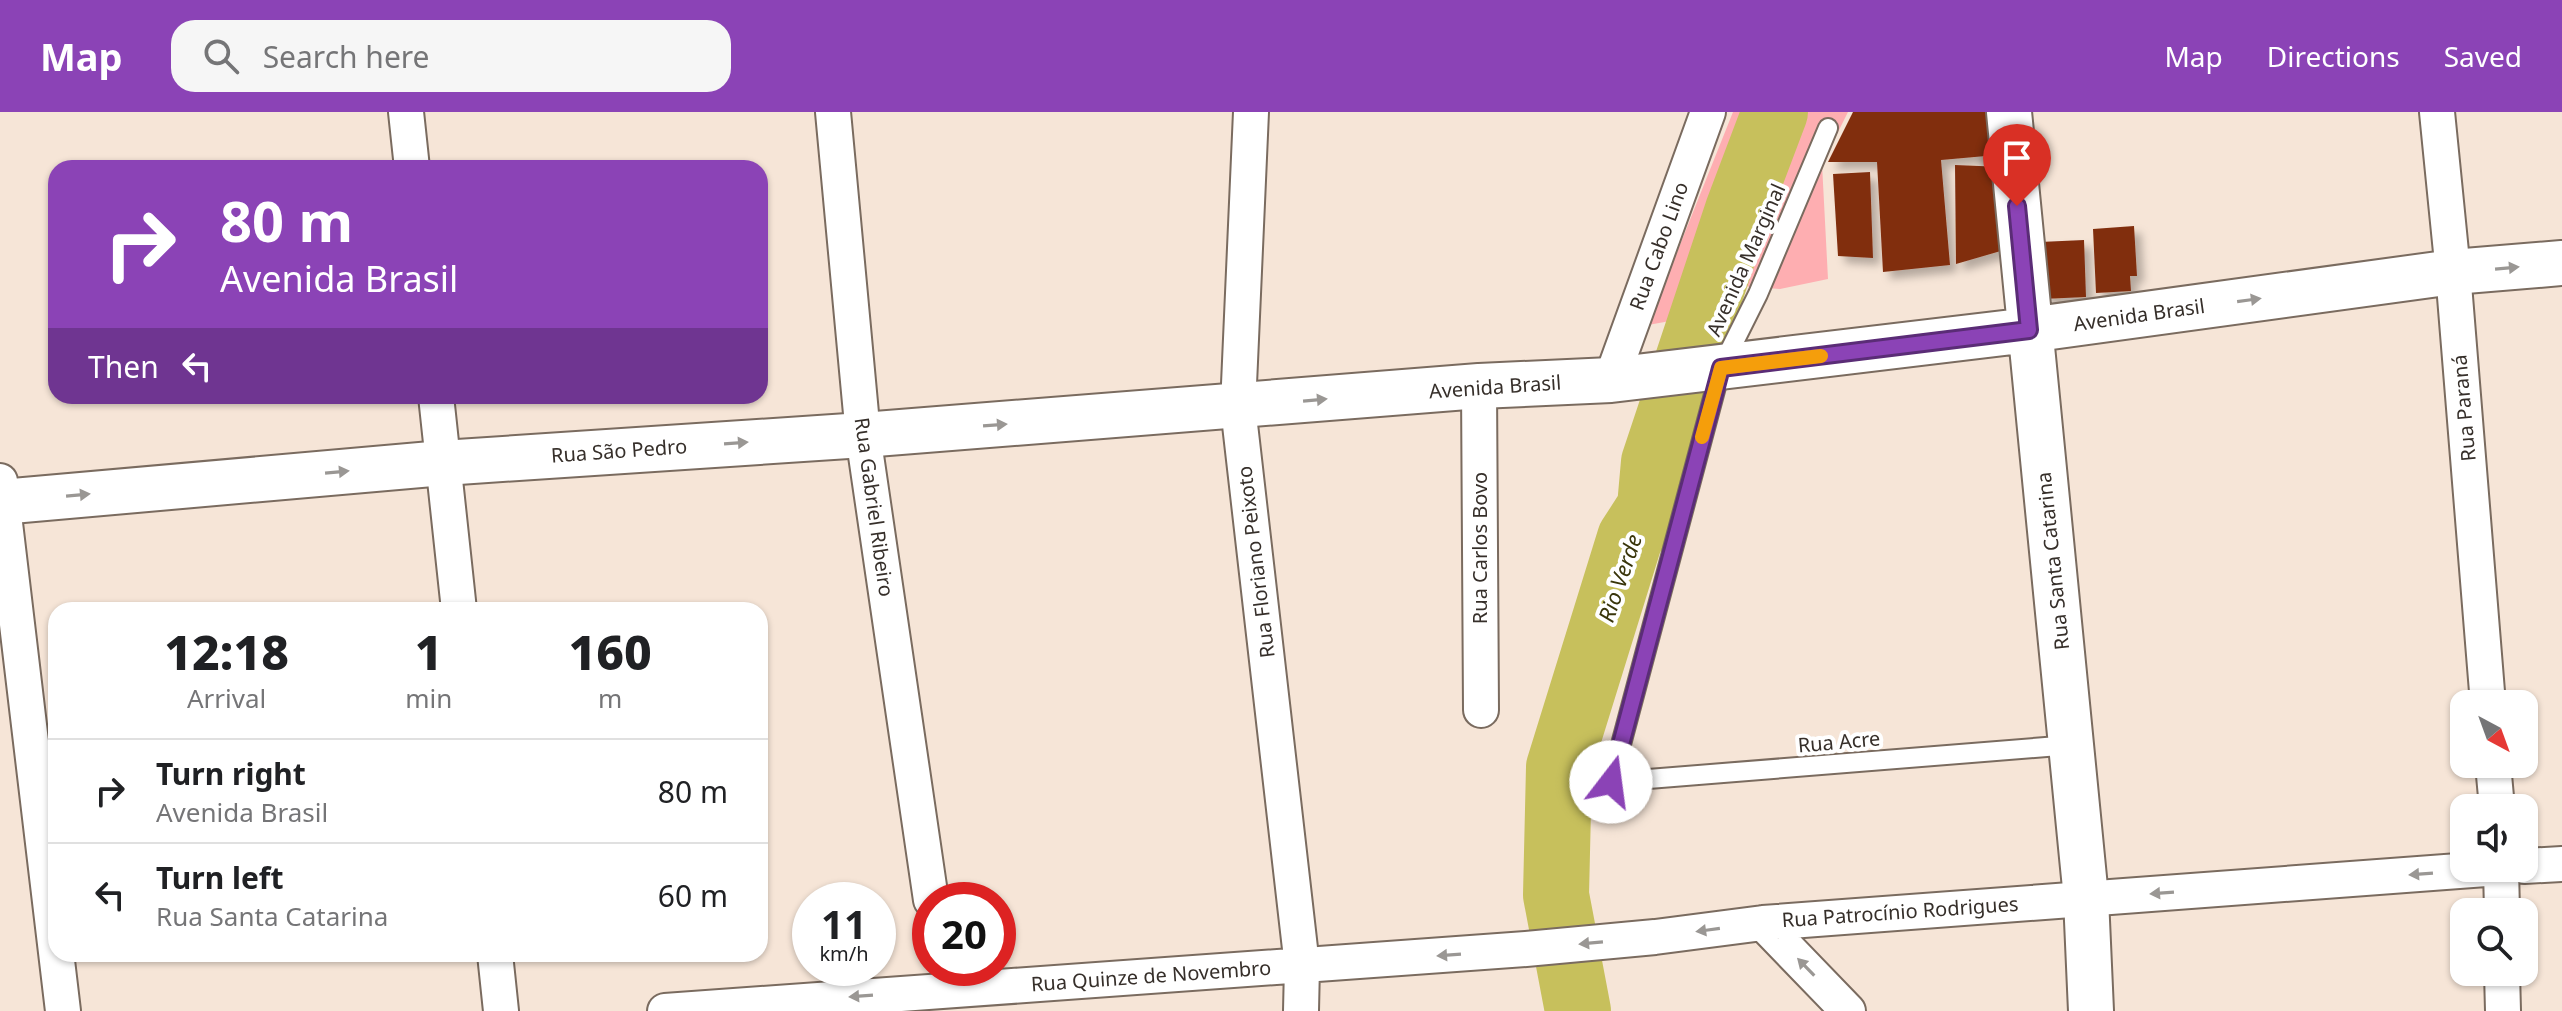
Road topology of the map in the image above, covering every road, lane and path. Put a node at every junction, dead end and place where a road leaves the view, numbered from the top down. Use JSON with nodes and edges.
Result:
{"nodes":[{"id":1,"x":406,"y":112,"type":"edge"},
{"id":2,"x":833,"y":112,"type":"edge"},
{"id":3,"x":1251,"y":112,"type":"edge"},
{"id":4,"x":1708,"y":112,"type":"edge"},
{"id":5,"x":2009,"y":112,"type":"edge"},
{"id":6,"x":2437,"y":112,"type":"edge"},
{"id":7,"x":1828,"y":128,"type":"dead end"},
{"id":8,"x":411,"y":160,"type":"edge"},
{"id":9,"x":2562,"y":263,"type":"edge"},
{"id":10,"x":2453,"y":272,"type":"junction"},
{"id":11,"x":2029,"y":330,"type":"junction"},
{"id":12,"x":1710,"y":369,"type":"junction"},
{"id":13,"x":1626,"y":379,"type":"junction"},
{"id":14,"x":1479,"y":386,"type":"junction"},
{"id":15,"x":437,"y":404,"type":"edge"},
{"id":16,"x":1238,"y":407,"type":"junction"},
{"id":17,"x":863,"y":435,"type":"junction"},
{"id":18,"x":443,"y":463,"type":"junction"},
{"id":19,"x":1,"y":495,"type":"edge"},
{"id":20,"x":458,"y":602,"type":"edge"},
{"id":21,"x":2487,"y":690,"type":"edge"},
{"id":22,"x":1481,"y":710,"type":"dead end"},
{"id":23,"x":2071,"y":745,"type":"junction"},
{"id":24,"x":1611,"y":782,"type":"joint"},
{"id":25,"x":2562,"y":864,"type":"edge"},
{"id":26,"x":2538,"y":865,"type":"edge"},
{"id":27,"x":2450,"y":872,"type":"edge"},
{"id":28,"x":928,"y":882,"type":"edge"},
{"id":29,"x":48,"y":886,"type":"edge"},
{"id":30,"x":2086,"y":898,"type":"junction"},
{"id":31,"x":1763,"y":923,"type":"junction"},
{"id":32,"x":57,"y":962,"type":"edge"},
{"id":33,"x":496,"y":962,"type":"edge"},
{"id":34,"x":1302,"y":966,"type":"junction"},
{"id":35,"x":2502,"y":986,"type":"edge"},
{"id":36,"x":944,"y":989,"type":"edge"},
{"id":37,"x":63,"y":1011,"type":"edge"},
{"id":38,"x":501,"y":1011,"type":"edge"},
{"id":39,"x":665,"y":1011,"type":"edge"},
{"id":40,"x":1301,"y":1011,"type":"edge"},
{"id":41,"x":1848,"y":1011,"type":"edge"},
{"id":42,"x":2091,"y":1011,"type":"edge"},
{"id":43,"x":2503,"y":1011,"type":"edge"}],
"edges":[{"from":1,"to":8,"type":"street"},
{"from":2,"to":17,"type":"street","name":"Rua Gabriel Ribeiro"},
{"from":3,"to":16,"type":"street","name":"Rua Floriano Peixoto"},
{"from":4,"to":13,"type":"street","name":"Rua Cabo Lino"},
{"from":5,"to":11,"type":"street","name":"Rua Santa Catarina"},
{"from":6,"to":10,"type":"street","name":"Rua Paraná"},
{"from":7,"to":12,"type":"lane","name":"Avenida Marginal"},
{"from":10,"to":9,"type":"street","name":"Avenida Brasil","one_way":true},
{"from":11,"to":10,"type":"street","name":"Avenida Brasil","one_way":true},
{"from":10,"to":21,"type":"street","name":"Rua Paraná"},
{"from":11,"to":12,"type":"street","name":"Avenida Brasil"},
{"from":11,"to":23,"type":"street","name":"Rua Santa Catarina"},
{"from":12,"to":13,"type":"street","name":"Avenida Brasil"},
{"from":12,"to":24,"type":"lane","name":"Avenida Marginal"},
{"from":13,"to":14,"type":"street","name":"Avenida Brasil"},
{"from":16,"to":14,"type":"street","name":"Avenida Brasil","one_way":true},
{"from":14,"to":22,"type":"street","name":"Rua Carlos Bovo"},
{"from":15,"to":18,"type":"street"},
{"from":17,"to":16,"type":"street","name":"Rua São Pedro","one_way":true},
{"from":16,"to":34,"type":"street","name":"Rua Floriano Peixoto"},
{"from":18,"to":17,"type":"street","name":"Rua São Pedro","one_way":true},
{"from":17,"to":28,"type":"street","name":"Rua Gabriel Ribeiro"},
{"from":19,"to":18,"type":"street","name":"Rua São Pedro","one_way":true},
{"from":18,"to":20,"type":"street"},
{"from":19,"to":29,"type":"street"},
{"from":23,"to":24,"type":"lane","name":"Rua Acre"},
{"from":23,"to":30,"type":"street","name":"Rua Santa Catarina"},
{"from":25,"to":26,"type":"street"},
{"from":27,"to":30,"type":"street","name":"Rua Patrocínio Rodrigues","one_way":true},
{"from":30,"to":31,"type":"street","name":"Rua Patrocínio Rodrigues"},
{"from":30,"to":42,"type":"street","name":"Rua Santa Catarina"},
{"from":31,"to":34,"type":"street","name":"Rua Patrocínio Rodrigues","one_way":true},
{"from":41,"to":31,"type":"street","one_way":true},
{"from":32,"to":37,"type":"street"},
{"from":33,"to":38,"type":"street"},
{"from":34,"to":36,"type":"street","name":"Rua Quinze de Novembro"},
{"from":34,"to":40,"type":"street","name":"Rua Floriano Peixoto"},
{"from":35,"to":43,"type":"street"},
{"from":36,"to":39,"type":"street","name":"Rua Quinze de Novembro","one_way":true}]}
